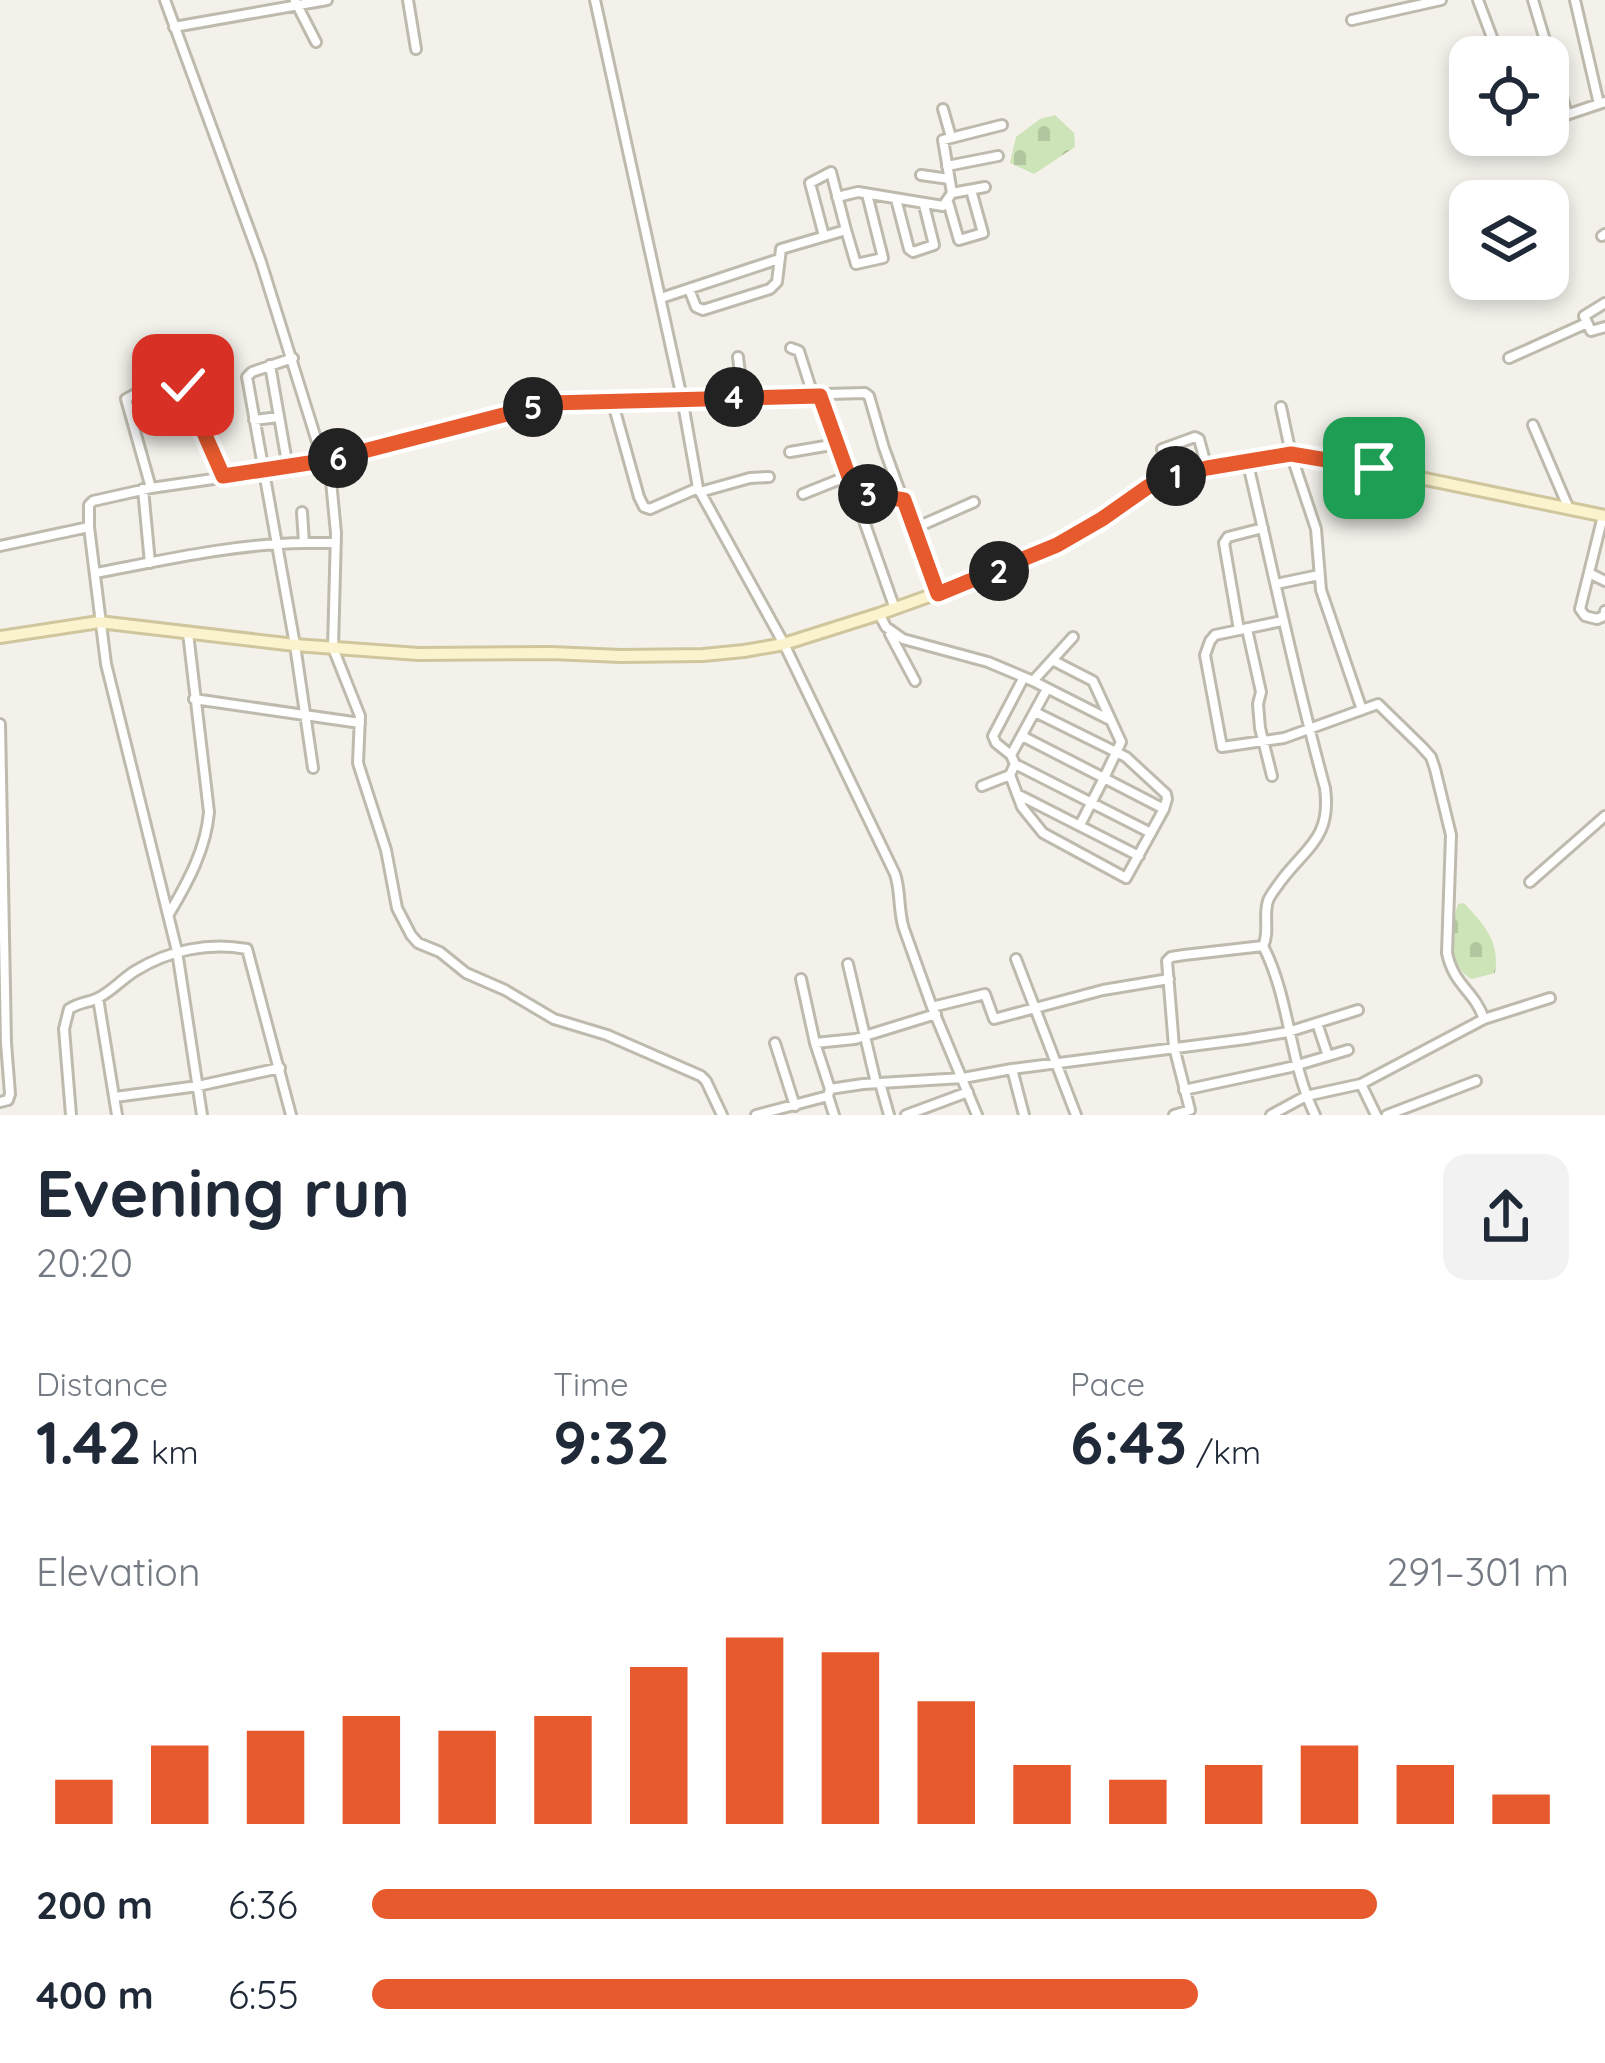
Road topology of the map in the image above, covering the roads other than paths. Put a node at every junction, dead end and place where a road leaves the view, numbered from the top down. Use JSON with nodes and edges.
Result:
{"nodes":[{"id":1,"x":165,"y":0,"type":"edge"},
{"id":2,"x":327,"y":0,"type":"edge"},
{"id":3,"x":408,"y":0,"type":"edge"},
{"id":4,"x":596,"y":0,"type":"edge"},
{"id":5,"x":1441,"y":0,"type":"edge"},
{"id":6,"x":1478,"y":0,"type":"edge"},
{"id":7,"x":1533,"y":0,"type":"edge"},
{"id":8,"x":1575,"y":0,"type":"edge"},
{"id":9,"x":296,"y":2,"type":"edge"},
{"id":10,"x":1352,"y":20,"type":"dead end"},
{"id":11,"x":174,"y":27,"type":"junction"},
{"id":12,"x":1492,"y":36,"type":"edge"},
{"id":13,"x":1544,"y":36,"type":"edge"},
{"id":14,"x":316,"y":42,"type":"dead end"},
{"id":15,"x":416,"y":49,"type":"dead end"},
{"id":16,"x":1602,"y":103,"type":"edge"},
{"id":17,"x":944,"y":109,"type":"dead end"},
{"id":18,"x":1569,"y":113,"type":"edge"},
{"id":19,"x":1002,"y":125,"type":"dead end"},
{"id":20,"x":951,"y":137,"type":"junction"},
{"id":21,"x":998,"y":156,"type":"dead end"},
{"id":22,"x":947,"y":166,"type":"junction"},
{"id":23,"x":922,"y":175,"type":"dead end"},
{"id":24,"x":950,"y":179,"type":"junction"},
{"id":25,"x":985,"y":188,"type":"dead end"},
{"id":26,"x":971,"y":190,"type":"junction"},
{"id":27,"x":867,"y":194,"type":"junction"},
{"id":28,"x":837,"y":197,"type":"junction"},
{"id":29,"x":950,"y":197,"type":"junction"},
{"id":30,"x":896,"y":199,"type":"junction"},
{"id":31,"x":924,"y":205,"type":"junction"},
{"id":32,"x":845,"y":230,"type":"junction"},
{"id":33,"x":824,"y":236,"type":"junction"},
{"id":34,"x":778,"y":259,"type":"junction"},
{"id":35,"x":689,"y":289,"type":"junction"},
{"id":36,"x":661,"y":298,"type":"junction"},
{"id":37,"x":1605,"y":302,"type":"edge"},
{"id":38,"x":1587,"y":323,"type":"junction"},
{"id":39,"x":1605,"y":327,"type":"edge"},
{"id":40,"x":791,"y":348,"type":"dead end"},
{"id":41,"x":738,"y":357,"type":"dead end"},
{"id":42,"x":293,"y":358,"type":"junction"},
{"id":43,"x":1509,"y":358,"type":"dead end"},
{"id":44,"x":271,"y":365,"type":"junction"},
{"id":45,"x":817,"y":396,"type":"junction"},
{"id":46,"x":743,"y":397,"type":"junction"},
{"id":47,"x":682,"y":398,"type":"junction"},
{"id":48,"x":612,"y":400,"type":"junction"},
{"id":49,"x":1280,"y":407,"type":"dead end"},
{"id":50,"x":279,"y":417,"type":"junction"},
{"id":51,"x":254,"y":420,"type":"junction"},
{"id":52,"x":1533,"y":425,"type":"dead end"},
{"id":53,"x":837,"y":444,"type":"junction"},
{"id":54,"x":790,"y":452,"type":"dead end"},
{"id":55,"x":1291,"y":454,"type":"junction"},
{"id":56,"x":1247,"y":460,"type":"junction"},
{"id":57,"x":326,"y":461,"type":"junction"},
{"id":58,"x":288,"y":468,"type":"junction"},
{"id":59,"x":1207,"y":468,"type":"junction"},
{"id":60,"x":262,"y":471,"type":"junction"},
{"id":61,"x":223,"y":476,"type":"junction"},
{"id":62,"x":848,"y":476,"type":"junction"},
{"id":63,"x":770,"y":477,"type":"dead end"},
{"id":64,"x":1168,"y":479,"type":"junction"},
{"id":65,"x":147,"y":489,"type":"junction"},
{"id":66,"x":699,"y":490,"type":"junction"},
{"id":67,"x":854,"y":491,"type":"junction"},
{"id":68,"x":803,"y":494,"type":"dead end"},
{"id":69,"x":904,"y":500,"type":"junction"},
{"id":70,"x":974,"y":502,"type":"dead end"},
{"id":71,"x":1570,"y":510,"type":"junction"},
{"id":72,"x":302,"y":512,"type":"dead end"},
{"id":73,"x":1604,"y":516,"type":"edge"},
{"id":74,"x":89,"y":527,"type":"junction"},
{"id":75,"x":915,"y":528,"type":"junction"},
{"id":76,"x":1263,"y":528,"type":"junction"},
{"id":77,"x":278,"y":543,"type":"junction"},
{"id":78,"x":304,"y":543,"type":"junction"},
{"id":79,"x":336,"y":543,"type":"junction"},
{"id":80,"x":0,"y":546,"type":"edge"},
{"id":81,"x":150,"y":563,"type":"junction"},
{"id":82,"x":96,"y":573,"type":"junction"},
{"id":83,"x":1589,"y":573,"type":"junction"},
{"id":84,"x":1318,"y":575,"type":"junction"},
{"id":85,"x":1605,"y":581,"type":"edge"},
{"id":86,"x":1276,"y":584,"type":"junction"},
{"id":87,"x":938,"y":594,"type":"junction"},
{"id":88,"x":895,"y":609,"type":"junction"},
{"id":89,"x":1605,"y":611,"type":"edge"},
{"id":90,"x":879,"y":614,"type":"junction"},
{"id":91,"x":1282,"y":621,"type":"junction"},
{"id":92,"x":99,"y":622,"type":"junction"},
{"id":93,"x":886,"y":627,"type":"junction"},
{"id":94,"x":1243,"y":630,"type":"junction"},
{"id":95,"x":188,"y":632,"type":"junction"},
{"id":96,"x":0,"y":637,"type":"edge"},
{"id":97,"x":1073,"y":637,"type":"dead end"},
{"id":98,"x":784,"y":644,"type":"junction"},
{"id":99,"x":295,"y":645,"type":"junction"},
{"id":100,"x":333,"y":648,"type":"junction"},
{"id":101,"x":1052,"y":661,"type":"junction"},
{"id":102,"x":1029,"y":679,"type":"junction"},
{"id":103,"x":915,"y":681,"type":"dead end"},
{"id":104,"x":1047,"y":688,"type":"junction"},
{"id":105,"x":194,"y":699,"type":"junction"},
{"id":106,"x":1362,"y":710,"type":"junction"},
{"id":107,"x":1035,"y":712,"type":"junction"},
{"id":108,"x":306,"y":716,"type":"junction"},
{"id":109,"x":1109,"y":719,"type":"junction"},
{"id":110,"x":360,"y":723,"type":"junction"},
{"id":111,"x":0,"y":724,"type":"edge"},
{"id":112,"x":1309,"y":730,"type":"junction"},
{"id":113,"x":1022,"y":736,"type":"junction"},
{"id":114,"x":1262,"y":740,"type":"junction"},
{"id":115,"x":1117,"y":752,"type":"junction"},
{"id":116,"x":1013,"y":759,"type":"junction"},
{"id":117,"x":314,"y":767,"type":"dead end"},
{"id":118,"x":1010,"y":775,"type":"junction"},
{"id":119,"x":1272,"y":776,"type":"dead end"},
{"id":120,"x":1104,"y":778,"type":"junction"},
{"id":121,"x":982,"y":786,"type":"dead end"},
{"id":122,"x":1017,"y":794,"type":"junction"},
{"id":123,"x":1091,"y":802,"type":"junction"},
{"id":124,"x":1164,"y":809,"type":"junction"},
{"id":125,"x":1605,"y":816,"type":"edge"},
{"id":126,"x":1080,"y":825,"type":"junction"},
{"id":127,"x":1151,"y":833,"type":"junction"},
{"id":128,"x":1138,"y":856,"type":"junction"},
{"id":129,"x":1530,"y":882,"type":"dead end"},
{"id":130,"x":169,"y":915,"type":"junction"},
{"id":131,"x":1264,"y":946,"type":"junction"},
{"id":132,"x":177,"y":951,"type":"junction"},
{"id":133,"x":1016,"y":959,"type":"dead end"},
{"id":134,"x":848,"y":964,"type":"dead end"},
{"id":135,"x":801,"y":979,"type":"dead end"},
{"id":136,"x":1169,"y":979,"type":"junction"},
{"id":137,"x":98,"y":998,"type":"junction"},
{"id":138,"x":1550,"y":998,"type":"dead end"},
{"id":139,"x":1034,"y":1009,"type":"junction"},
{"id":140,"x":1358,"y":1010,"type":"dead end"},
{"id":141,"x":934,"y":1011,"type":"junction"},
{"id":142,"x":1484,"y":1018,"type":"junction"},
{"id":143,"x":1317,"y":1023,"type":"junction"},
{"id":144,"x":1288,"y":1032,"type":"junction"},
{"id":145,"x":865,"y":1034,"type":"junction"},
{"id":146,"x":775,"y":1043,"type":"dead end"},
{"id":147,"x":815,"y":1043,"type":"junction"},
{"id":148,"x":1174,"y":1047,"type":"junction"},
{"id":149,"x":1348,"y":1050,"type":"dead end"},
{"id":150,"x":1328,"y":1056,"type":"junction"},
{"id":151,"x":1054,"y":1063,"type":"junction"},
{"id":152,"x":1298,"y":1066,"type":"junction"},
{"id":153,"x":280,"y":1068,"type":"junction"},
{"id":154,"x":1012,"y":1069,"type":"junction"},
{"id":155,"x":963,"y":1078,"type":"junction"},
{"id":156,"x":1477,"y":1081,"type":"dead end"},
{"id":157,"x":878,"y":1083,"type":"junction"},
{"id":158,"x":1361,"y":1084,"type":"junction"},
{"id":159,"x":198,"y":1086,"type":"junction"},
{"id":160,"x":1184,"y":1090,"type":"junction"},
{"id":161,"x":968,"y":1092,"type":"junction"},
{"id":162,"x":829,"y":1093,"type":"junction"},
{"id":163,"x":1306,"y":1096,"type":"junction"},
{"id":164,"x":115,"y":1097,"type":"junction"},
{"id":165,"x":0,"y":1102,"type":"edge"},
{"id":166,"x":795,"y":1106,"type":"junction"},
{"id":167,"x":780,"y":1113,"type":"edge"},
{"id":168,"x":1190,"y":1113,"type":"edge"},
{"id":169,"x":71,"y":1115,"type":"edge"},
{"id":170,"x":117,"y":1115,"type":"edge"},
{"id":171,"x":202,"y":1115,"type":"edge"},
{"id":172,"x":291,"y":1115,"type":"edge"},
{"id":173,"x":722,"y":1115,"type":"edge"},
{"id":174,"x":756,"y":1115,"type":"edge"},
{"id":175,"x":834,"y":1115,"type":"edge"},
{"id":176,"x":889,"y":1115,"type":"edge"},
{"id":177,"x":906,"y":1115,"type":"edge"},
{"id":178,"x":977,"y":1115,"type":"edge"},
{"id":179,"x":1024,"y":1115,"type":"edge"},
{"id":180,"x":1076,"y":1115,"type":"edge"},
{"id":181,"x":1174,"y":1115,"type":"edge"},
{"id":182,"x":1271,"y":1115,"type":"edge"},
{"id":183,"x":1315,"y":1115,"type":"edge"},
{"id":184,"x":1376,"y":1115,"type":"edge"},
{"id":185,"x":1387,"y":1115,"type":"edge"}],
"edges":[{"from":1,"to":11,"type":"street"},
{"from":2,"to":9,"type":"street"},
{"from":3,"to":15,"type":"street"},
{"from":4,"to":36,"type":"street"},
{"from":5,"to":10,"type":"street"},
{"from":6,"to":12,"type":"street"},
{"from":7,"to":13,"type":"street"},
{"from":8,"to":16,"type":"street"},
{"from":9,"to":11,"type":"street"},
{"from":9,"to":14,"type":"street"},
{"from":11,"to":42,"type":"street"},
{"from":16,"to":18,"type":"street"},
{"from":17,"to":20,"type":"street"},
{"from":19,"to":20,"type":"street"},
{"from":20,"to":22,"type":"street"},
{"from":21,"to":22,"type":"street"},
{"from":22,"to":24,"type":"street"},
{"from":23,"to":24,"type":"street"},
{"from":24,"to":29,"type":"street"},
{"from":25,"to":26,"type":"street"},
{"from":26,"to":29,"type":"street"},
{"from":26,"to":29,"type":"street"},
{"from":27,"to":28,"type":"street"},
{"from":27,"to":30,"type":"street"},
{"from":27,"to":32,"type":"street"},
{"from":28,"to":32,"type":"street"},
{"from":28,"to":33,"type":"street"},
{"from":29,"to":31,"type":"street"},
{"from":30,"to":31,"type":"street"},
{"from":30,"to":31,"type":"street"},
{"from":32,"to":33,"type":"street"},
{"from":33,"to":34,"type":"street"},
{"from":34,"to":35,"type":"street"},
{"from":34,"to":35,"type":"street"},
{"from":35,"to":36,"type":"street"},
{"from":36,"to":47,"type":"street"},
{"from":37,"to":38,"type":"street"},
{"from":38,"to":39,"type":"street"},
{"from":38,"to":43,"type":"street"},
{"from":40,"to":45,"type":"street"},
{"from":41,"to":46,"type":"street"},
{"from":42,"to":44,"type":"street"},
{"from":42,"to":57,"type":"street"},
{"from":44,"to":50,"type":"street"},
{"from":44,"to":51,"type":"street"},
{"from":45,"to":46,"type":"street"},
{"from":45,"to":53,"type":"street"},
{"from":45,"to":69,"type":"street"},
{"from":46,"to":47,"type":"street"},
{"from":47,"to":48,"type":"street"},
{"from":47,"to":66,"type":"street"},
{"from":48,"to":57,"type":"street"},
{"from":48,"to":66,"type":"street"},
{"from":49,"to":55,"type":"street"},
{"from":50,"to":51,"type":"street"},
{"from":50,"to":58,"type":"street"},
{"from":51,"to":60,"type":"street"},
{"from":52,"to":71,"type":"street"},
{"from":53,"to":54,"type":"street"},
{"from":53,"to":62,"type":"street"},
{"from":55,"to":56,"type":"street"},
{"from":55,"to":71,"type":"street"},
{"from":55,"to":84,"type":"street"},
{"from":56,"to":59,"type":"street"},
{"from":56,"to":76,"type":"street"},
{"from":57,"to":58,"type":"street"},
{"from":57,"to":79,"type":"street"},
{"from":58,"to":60,"type":"street"},
{"from":59,"to":64,"type":"street"},
{"from":59,"to":64,"type":"street"},
{"from":60,"to":61,"type":"street"},
{"from":60,"to":77,"type":"street"},
{"from":61,"to":65,"type":"street"},
{"from":61,"to":65,"type":"street"},
{"from":62,"to":67,"type":"street"},
{"from":62,"to":68,"type":"street"},
{"from":63,"to":66,"type":"street"},
{"from":64,"to":87,"type":"street"},
{"from":65,"to":74,"type":"street"},
{"from":65,"to":81,"type":"street"},
{"from":66,"to":98,"type":"street"},
{"from":67,"to":69,"type":"street"},
{"from":67,"to":88,"type":"street"},
{"from":69,"to":75,"type":"street"},
{"from":70,"to":75,"type":"street"},
{"from":71,"to":73,"type":"street"},
{"from":72,"to":78,"type":"street"},
{"from":73,"to":83,"type":"street"},
{"from":74,"to":80,"type":"street"},
{"from":74,"to":82,"type":"street"},
{"from":75,"to":87,"type":"street"},
{"from":76,"to":86,"type":"street"},
{"from":76,"to":94,"type":"street"},
{"from":77,"to":78,"type":"street"},
{"from":77,"to":81,"type":"street"},
{"from":77,"to":99,"type":"street"},
{"from":78,"to":79,"type":"street"},
{"from":79,"to":100,"type":"street"},
{"from":81,"to":82,"type":"street"},
{"from":82,"to":92,"type":"street"},
{"from":83,"to":85,"type":"street"},
{"from":83,"to":89,"type":"street"},
{"from":84,"to":86,"type":"street"},
{"from":84,"to":106,"type":"street"},
{"from":86,"to":91,"type":"street"},
{"from":87,"to":88,"type":"street"},
{"from":88,"to":90,"type":"street"},
{"from":90,"to":93,"type":"street"},
{"from":90,"to":98,"type":"street"},
{"from":91,"to":94,"type":"street"},
{"from":91,"to":112,"type":"street"},
{"from":92,"to":95,"type":"street"},
{"from":92,"to":96,"type":"street"},
{"from":92,"to":130,"type":"street"},
{"from":93,"to":102,"type":"street"},
{"from":93,"to":103,"type":"street"},
{"from":94,"to":114,"type":"street"},
{"from":94,"to":114,"type":"street"},
{"from":95,"to":99,"type":"street"},
{"from":95,"to":105,"type":"street"},
{"from":97,"to":101,"type":"street"},
{"from":98,"to":100,"type":"street"},
{"from":98,"to":141,"type":"street"},
{"from":99,"to":100,"type":"street"},
{"from":99,"to":108,"type":"street"},
{"from":100,"to":110,"type":"street"},
{"from":101,"to":102,"type":"street"},
{"from":101,"to":109,"type":"street"},
{"from":102,"to":104,"type":"street"},
{"from":102,"to":116,"type":"street"},
{"from":104,"to":107,"type":"street"},
{"from":104,"to":109,"type":"street"},
{"from":105,"to":108,"type":"street"},
{"from":105,"to":130,"type":"street"},
{"from":106,"to":112,"type":"street"},
{"from":106,"to":142,"type":"street"},
{"from":107,"to":113,"type":"street"},
{"from":107,"to":115,"type":"street"},
{"from":108,"to":110,"type":"street"},
{"from":108,"to":117,"type":"street"},
{"from":109,"to":115,"type":"street"},
{"from":110,"to":173,"type":"street"},
{"from":111,"to":165,"type":"street"},
{"from":112,"to":114,"type":"street"},
{"from":112,"to":131,"type":"street"},
{"from":113,"to":116,"type":"street"},
{"from":113,"to":120,"type":"street"},
{"from":114,"to":119,"type":"street"},
{"from":115,"to":120,"type":"street"},
{"from":115,"to":124,"type":"street"},
{"from":116,"to":118,"type":"street"},
{"from":116,"to":123,"type":"street"},
{"from":118,"to":121,"type":"street"},
{"from":118,"to":122,"type":"street"},
{"from":120,"to":123,"type":"street"},
{"from":120,"to":124,"type":"street"},
{"from":122,"to":126,"type":"street"},
{"from":122,"to":128,"type":"street"},
{"from":123,"to":126,"type":"street"},
{"from":123,"to":127,"type":"street"},
{"from":124,"to":127,"type":"street"},
{"from":125,"to":129,"type":"street"},
{"from":126,"to":128,"type":"street"},
{"from":127,"to":128,"type":"street"},
{"from":130,"to":132,"type":"street"},
{"from":131,"to":136,"type":"street"},
{"from":131,"to":144,"type":"street"},
{"from":132,"to":137,"type":"street"},
{"from":132,"to":153,"type":"street"},
{"from":132,"to":159,"type":"street"},
{"from":133,"to":139,"type":"street"},
{"from":134,"to":145,"type":"street"},
{"from":135,"to":147,"type":"street"},
{"from":136,"to":139,"type":"street"},
{"from":136,"to":148,"type":"street"},
{"from":137,"to":164,"type":"street"},
{"from":137,"to":169,"type":"street"},
{"from":138,"to":142,"type":"street"},
{"from":139,"to":141,"type":"street"},
{"from":139,"to":151,"type":"street"},
{"from":140,"to":143,"type":"street"},
{"from":141,"to":145,"type":"street"},
{"from":141,"to":155,"type":"street"},
{"from":142,"to":158,"type":"street"},
{"from":143,"to":144,"type":"street"},
{"from":143,"to":150,"type":"street"},
{"from":144,"to":148,"type":"street"},
{"from":144,"to":152,"type":"street"},
{"from":145,"to":147,"type":"street"},
{"from":145,"to":157,"type":"street"},
{"from":146,"to":166,"type":"street"},
{"from":147,"to":162,"type":"street"},
{"from":148,"to":151,"type":"street"},
{"from":148,"to":160,"type":"street"},
{"from":149,"to":150,"type":"street"},
{"from":150,"to":152,"type":"street"},
{"from":151,"to":154,"type":"street"},
{"from":151,"to":180,"type":"street"},
{"from":152,"to":160,"type":"street"},
{"from":152,"to":163,"type":"street"},
{"from":153,"to":159,"type":"street"},
{"from":153,"to":172,"type":"street"},
{"from":154,"to":155,"type":"street"},
{"from":154,"to":179,"type":"street"},
{"from":155,"to":157,"type":"street"},
{"from":155,"to":161,"type":"street"},
{"from":156,"to":185,"type":"street"},
{"from":157,"to":162,"type":"street"},
{"from":157,"to":176,"type":"street"},
{"from":158,"to":163,"type":"street"},
{"from":158,"to":184,"type":"street"},
{"from":159,"to":164,"type":"street"},
{"from":159,"to":171,"type":"street"},
{"from":160,"to":168,"type":"street"},
{"from":161,"to":177,"type":"street"},
{"from":161,"to":178,"type":"street"},
{"from":162,"to":166,"type":"street"},
{"from":162,"to":175,"type":"street"},
{"from":163,"to":182,"type":"street"},
{"from":163,"to":183,"type":"street"},
{"from":164,"to":170,"type":"street"},
{"from":166,"to":167,"type":"street"},
{"from":167,"to":174,"type":"street"},
{"from":168,"to":181,"type":"street"}]}
